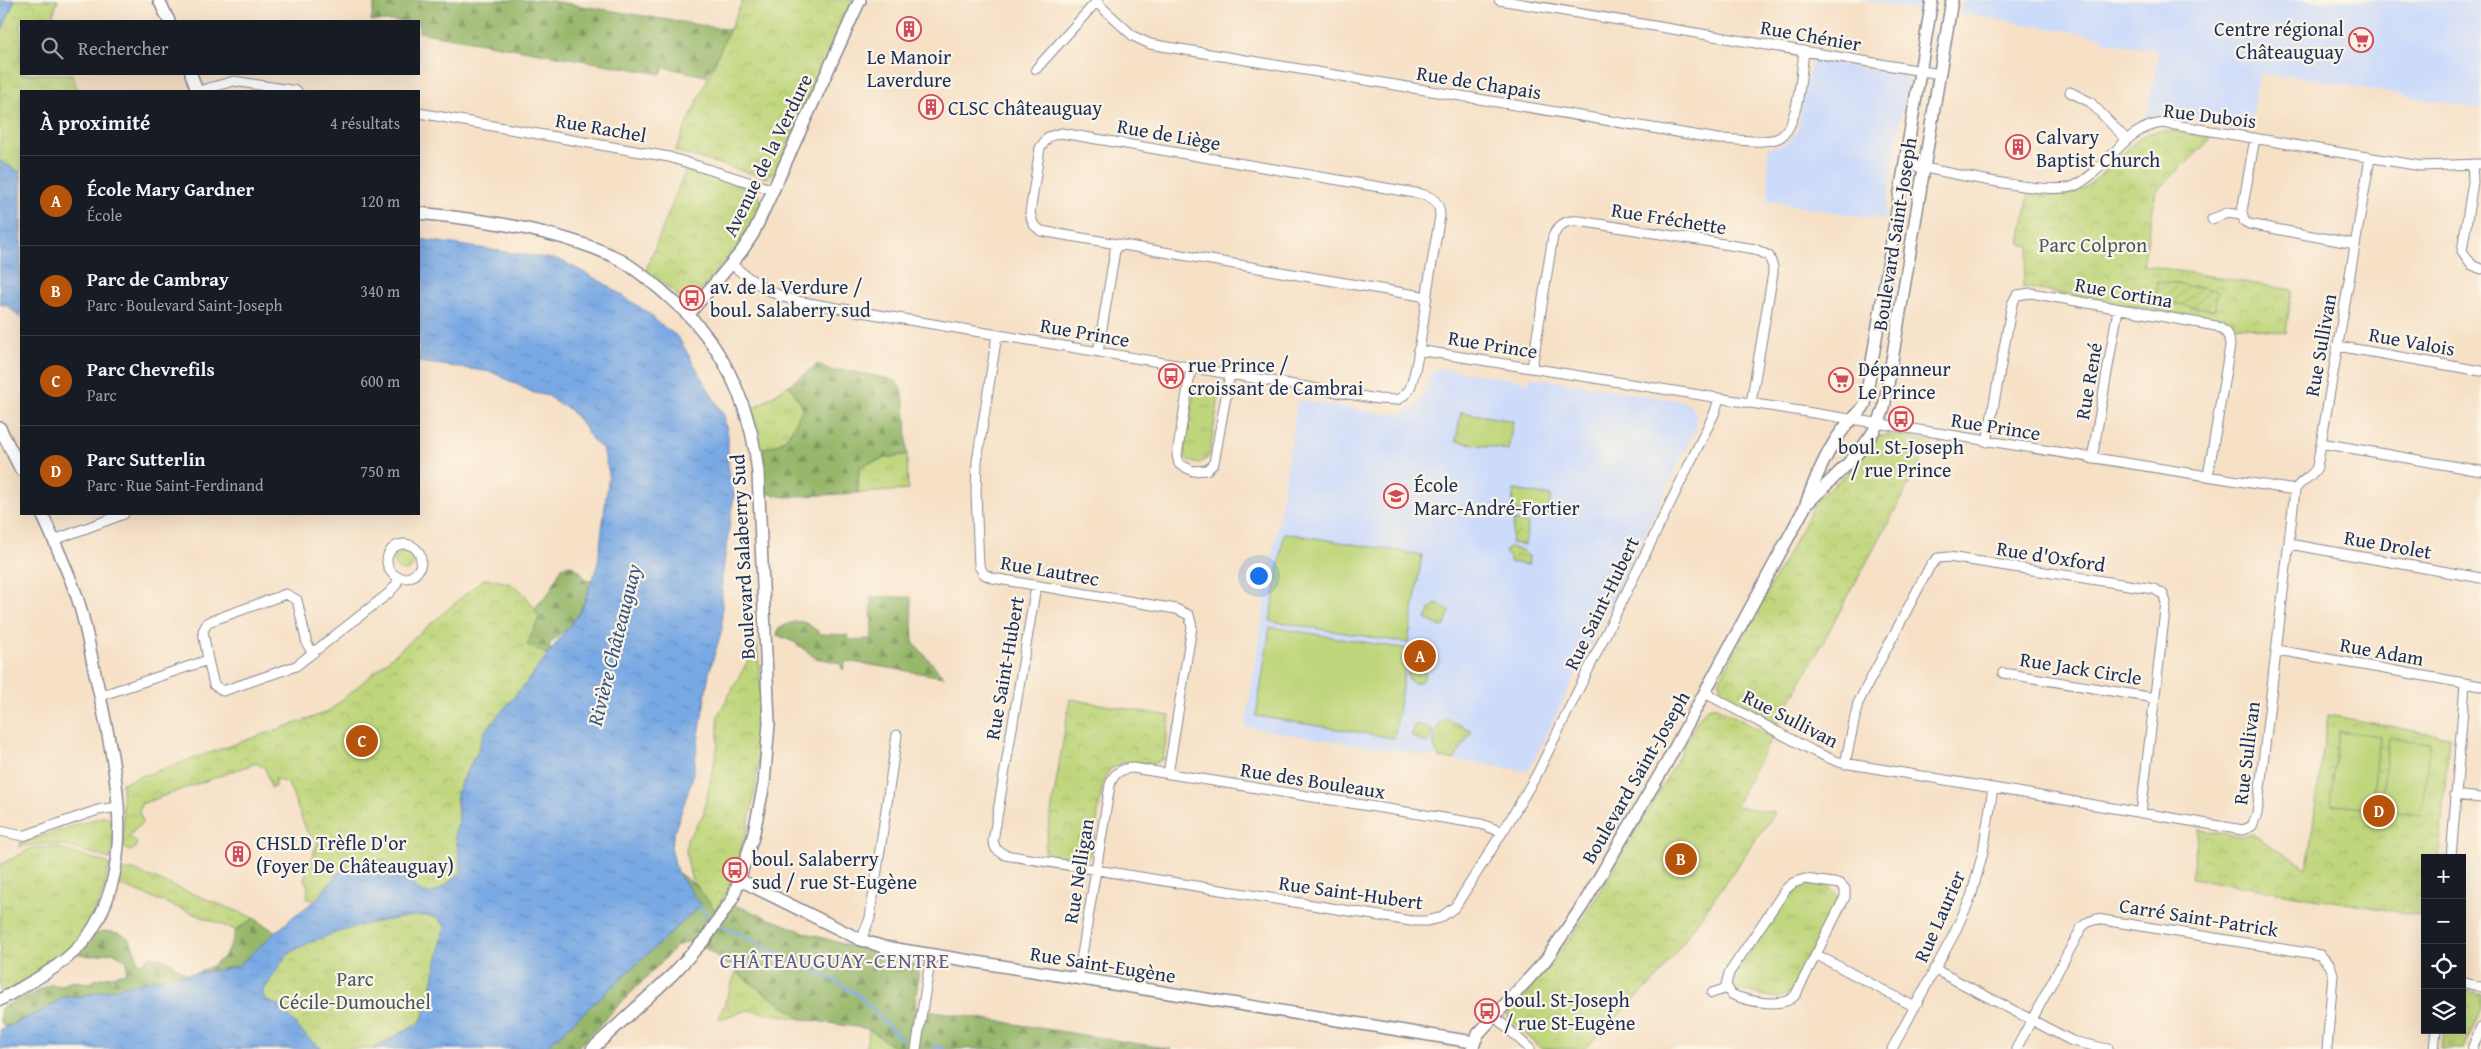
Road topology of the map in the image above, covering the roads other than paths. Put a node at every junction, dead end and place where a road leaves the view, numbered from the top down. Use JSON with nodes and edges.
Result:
{"nodes":[{"id":1,"x":159,"y":0,"type":"edge"},
{"id":2,"x":860,"y":0,"type":"edge"},
{"id":3,"x":1499,"y":0,"type":"edge"},
{"id":4,"x":1097,"y":1,"type":"edge"},
{"id":5,"x":1931,"y":3,"type":"edge"},
{"id":6,"x":1952,"y":4,"type":"edge"},
{"id":7,"x":168,"y":20,"type":"edge"},
{"id":8,"x":1804,"y":51,"type":"junction"},
{"id":9,"x":1036,"y":69,"type":"dead end"},
{"id":10,"x":1920,"y":71,"type":"junction"},
{"id":11,"x":1940,"y":74,"type":"junction"},
{"id":12,"x":191,"y":75,"type":"edge"},
{"id":13,"x":198,"y":90,"type":"edge"},
{"id":14,"x":202,"y":90,"type":"edge"},
{"id":15,"x":291,"y":90,"type":"edge"},
{"id":16,"x":2070,"y":92,"type":"dead end"},
{"id":17,"x":420,"y":113,"type":"edge"},
{"id":18,"x":2255,"y":138,"type":"junction"},
{"id":19,"x":2127,"y":140,"type":"junction"},
{"id":20,"x":2370,"y":158,"type":"junction"},
{"id":21,"x":1905,"y":164,"type":"junction"},
{"id":22,"x":2476,"y":164,"type":"edge"},
{"id":23,"x":1924,"y":168,"type":"junction"},
{"id":24,"x":774,"y":190,"type":"junction"},
{"id":25,"x":420,"y":213,"type":"edge"},
{"id":26,"x":2242,"y":214,"type":"junction"},
{"id":27,"x":2212,"y":219,"type":"dead end"},
{"id":28,"x":2355,"y":244,"type":"junction"},
{"id":29,"x":1116,"y":245,"type":"junction"},
{"id":30,"x":731,"y":264,"type":"junction"},
{"id":31,"x":2481,"y":269,"type":"edge"},
{"id":32,"x":1427,"y":297,"type":"junction"},
{"id":33,"x":2118,"y":309,"type":"junction"},
{"id":34,"x":688,"y":315,"type":"junction"},
{"id":35,"x":997,"y":334,"type":"junction"},
{"id":36,"x":2337,"y":346,"type":"junction"},
{"id":37,"x":1418,"y":350,"type":"junction"},
{"id":38,"x":1098,"y":352,"type":"junction"},
{"id":39,"x":1191,"y":368,"type":"junction"},
{"id":40,"x":1532,"y":368,"type":"junction"},
{"id":41,"x":2481,"y":371,"type":"edge"},
{"id":42,"x":1230,"y":374,"type":"junction"},
{"id":43,"x":1720,"y":398,"type":"junction"},
{"id":44,"x":1751,"y":402,"type":"junction"},
{"id":45,"x":1853,"y":419,"type":"junction"},
{"id":46,"x":1877,"y":424,"type":"junction"},
{"id":47,"x":0,"y":428,"type":"edge"},
{"id":48,"x":1987,"y":442,"type":"junction"},
{"id":49,"x":2321,"y":443,"type":"junction"},
{"id":50,"x":2092,"y":459,"type":"junction"},
{"id":51,"x":20,"y":468,"type":"edge"},
{"id":52,"x":2481,"y":471,"type":"edge"},
{"id":53,"x":2208,"y":476,"type":"junction"},
{"id":54,"x":2295,"y":490,"type":"junction"},
{"id":55,"x":1805,"y":507,"type":"junction"},
{"id":56,"x":42,"y":515,"type":"edge"},
{"id":57,"x":121,"y":515,"type":"edge"},
{"id":58,"x":54,"y":540,"type":"junction"},
{"id":59,"x":2289,"y":544,"type":"junction"},
{"id":60,"x":399,"y":577,"type":"dead end"},
{"id":61,"x":2481,"y":578,"type":"edge"},
{"id":62,"x":1036,"y":586,"type":"junction"},
{"id":63,"x":2277,"y":650,"type":"junction"},
{"id":64,"x":313,"y":653,"type":"junction"},
{"id":65,"x":208,"y":660,"type":"junction"},
{"id":66,"x":2003,"y":673,"type":"dead end"},
{"id":67,"x":2465,"y":684,"type":"junction"},
{"id":68,"x":2481,"y":686,"type":"edge"},
{"id":69,"x":1705,"y":692,"type":"junction"},
{"id":70,"x":100,"y":696,"type":"junction"},
{"id":71,"x":2154,"y":698,"type":"junction"},
{"id":72,"x":897,"y":735,"type":"dead end"},
{"id":73,"x":1845,"y":764,"type":"junction"},
{"id":74,"x":1118,"y":772,"type":"joint"},
{"id":75,"x":1168,"y":774,"type":"junction"},
{"id":76,"x":1993,"y":788,"type":"junction"},
{"id":77,"x":2455,"y":795,"type":"junction"},
{"id":78,"x":2481,"y":798,"type":"edge"},
{"id":79,"x":118,"y":807,"type":"junction"},
{"id":80,"x":2141,"y":813,"type":"junction"},
{"id":81,"x":0,"y":831,"type":"edge"},
{"id":82,"x":1502,"y":832,"type":"junction"},
{"id":83,"x":2450,"y":854,"type":"edge"},
{"id":84,"x":1096,"y":870,"type":"junction"},
{"id":85,"x":740,"y":880,"type":"junction"},
{"id":86,"x":862,"y":940,"type":"junction"},
{"id":87,"x":1817,"y":955,"type":"junction"},
{"id":88,"x":930,"y":956,"type":"junction"},
{"id":89,"x":1934,"y":969,"type":"junction"},
{"id":90,"x":1078,"y":979,"type":"junction"},
{"id":91,"x":2466,"y":983,"type":"edge"},
{"id":92,"x":2481,"y":987,"type":"edge"},
{"id":93,"x":1726,"y":988,"type":"junction"},
{"id":94,"x":1712,"y":993,"type":"dead end"},
{"id":95,"x":0,"y":1000,"type":"edge"},
{"id":96,"x":1915,"y":1007,"type":"junction"},
{"id":97,"x":1494,"y":1016,"type":"junction"},
{"id":98,"x":2032,"y":1021,"type":"junction"},
{"id":99,"x":2481,"y":1027,"type":"edge"},
{"id":100,"x":2436,"y":1034,"type":"edge"},
{"id":101,"x":1473,"y":1046,"type":"edge"},
{"id":102,"x":592,"y":1049,"type":"edge"},
{"id":103,"x":916,"y":1049,"type":"edge"},
{"id":104,"x":1530,"y":1049,"type":"edge"},
{"id":105,"x":1892,"y":1049,"type":"edge"},
{"id":106,"x":2016,"y":1049,"type":"edge"},
{"id":107,"x":2108,"y":1049,"type":"edge"},
{"id":108,"x":2327,"y":1049,"type":"edge"},
{"id":109,"x":2434,"y":1049,"type":"edge"},
{"id":110,"x":2472,"y":1049,"type":"edge"}],
"edges":[{"from":1,"to":7,"type":"street"},
{"from":2,"to":24,"type":"street","name":"Avenue de la Verdure"},
{"from":3,"to":8,"type":"street","name":"Rue Chénier"},
{"from":4,"to":8,"type":"street","name":"Rue de Chapais"},
{"from":4,"to":9,"type":"street"},
{"from":5,"to":6,"type":"street"},
{"from":5,"to":10,"type":"street","name":"Boulevard Saint-Joseph"},
{"from":6,"to":11,"type":"street","name":"Boulevard Saint-Joseph"},
{"from":8,"to":10,"type":"street","name":"Rue Chénier"},
{"from":10,"to":11,"type":"street","name":"Rue Chénier"},
{"from":10,"to":21,"type":"street","name":"Boulevard Saint-Joseph"},
{"from":11,"to":23,"type":"street","name":"Boulevard Saint-Joseph"},
{"from":12,"to":13,"type":"street"},
{"from":14,"to":15,"type":"street"},
{"from":16,"to":19,"type":"street"},
{"from":17,"to":24,"type":"street","name":"Rue Rachel"},
{"from":18,"to":19,"type":"street","name":"Rue Dubois"},
{"from":18,"to":20,"type":"street","name":"Rue Dubois"},
{"from":18,"to":26,"type":"street"},
{"from":19,"to":23,"type":"street","name":"Rue Dubois"},
{"from":20,"to":22,"type":"street","name":"Rue Dubois"},
{"from":20,"to":28,"type":"street","name":"Rue Sullivan"},
{"from":21,"to":23,"type":"street","name":"Rue Dubois"},
{"from":21,"to":45,"type":"street","name":"Boulevard Saint-Joseph"},
{"from":22,"to":31,"type":"street","name":"Rue Dubois"},
{"from":23,"to":46,"type":"street","name":"Boulevard Saint-Joseph"},
{"from":24,"to":30,"type":"street","name":"Avenue de la Verdure"},
{"from":25,"to":34,"type":"street","name":"Boulevard Salaberry Sud"},
{"from":26,"to":27,"type":"street"},
{"from":26,"to":28,"type":"street"},
{"from":28,"to":36,"type":"street","name":"Rue Sullivan"},
{"from":29,"to":32,"type":"street","name":"Rue de Liège"},
{"from":29,"to":32,"type":"street","name":"Rue de Liège"},
{"from":29,"to":38,"type":"street"},
{"from":30,"to":34,"type":"street","name":"Avenue de la Verdure"},
{"from":30,"to":35,"type":"street","name":"Rue Prince"},
{"from":32,"to":37,"type":"street","name":"Rue de Liège"},
{"from":33,"to":48,"type":"street","name":"Rue Cortina"},
{"from":33,"to":50,"type":"street","name":"Rue René"},
{"from":33,"to":53,"type":"street","name":"Rue Cortina"},
{"from":34,"to":85,"type":"street","name":"Boulevard Salaberry Sud"},
{"from":35,"to":38,"type":"street","name":"Rue Prince"},
{"from":35,"to":62,"type":"street","name":"Rue Lautrec"},
{"from":36,"to":41,"type":"street","name":"Rue Valois"},
{"from":36,"to":49,"type":"street","name":"Rue Sullivan"},
{"from":37,"to":40,"type":"street","name":"Rue Prince"},
{"from":37,"to":42,"type":"street","name":"Rue Prince"},
{"from":38,"to":39,"type":"street","name":"Rue Prince"},
{"from":39,"to":42,"type":"street","name":"Rue Prince"},
{"from":39,"to":42,"type":"street"},
{"from":40,"to":43,"type":"street","name":"Rue Prince"},
{"from":40,"to":44,"type":"street","name":"Rue Fréchette"},
{"from":43,"to":44,"type":"street","name":"Rue Prince"},
{"from":43,"to":82,"type":"street","name":"Rue Saint-Hubert"},
{"from":44,"to":45,"type":"street","name":"Rue Prince"},
{"from":45,"to":46,"type":"street","name":"Rue Prince"},
{"from":45,"to":55,"type":"street","name":"Boulevard Saint-Joseph"},
{"from":46,"to":48,"type":"street","name":"Rue Prince"},
{"from":46,"to":55,"type":"street","name":"Boulevard Saint-Joseph"},
{"from":47,"to":51,"type":"street"},
{"from":48,"to":50,"type":"street","name":"Rue Prince"},
{"from":49,"to":52,"type":"street"},
{"from":49,"to":54,"type":"street","name":"Rue Sullivan"},
{"from":50,"to":53,"type":"street","name":"Rue Prince"},
{"from":53,"to":54,"type":"street","name":"Rue Prince"},
{"from":54,"to":59,"type":"street","name":"Rue Sullivan"},
{"from":55,"to":69,"type":"street","name":"Boulevard Saint-Joseph"},
{"from":56,"to":58,"type":"street"},
{"from":57,"to":58,"type":"street"},
{"from":58,"to":70,"type":"street"},
{"from":59,"to":61,"type":"street","name":"Rue Drolet"},
{"from":59,"to":63,"type":"street","name":"Rue Sullivan"},
{"from":60,"to":64,"type":"street"},
{"from":62,"to":75,"type":"street","name":"Rue Lautrec"},
{"from":62,"to":84,"type":"street","name":"Rue Saint-Hubert"},
{"from":63,"to":67,"type":"street","name":"Rue Adam"},
{"from":63,"to":80,"type":"street","name":"Rue Sullivan"},
{"from":64,"to":65,"type":"street"},
{"from":64,"to":65,"type":"street"},
{"from":65,"to":70,"type":"street"},
{"from":66,"to":71,"type":"street","name":"Rue Jack Circle"},
{"from":67,"to":68,"type":"street","name":"Rue Adam"},
{"from":67,"to":77,"type":"street"},
{"from":69,"to":73,"type":"street","name":"Rue Sullivan"},
{"from":69,"to":97,"type":"street","name":"Boulevard Saint-Joseph"},
{"from":70,"to":79,"type":"street"},
{"from":71,"to":73,"type":"street","name":"Rue d'Oxford"},
{"from":71,"to":80,"type":"street","name":"Rue d'Oxford"},
{"from":72,"to":86,"type":"street"},
{"from":73,"to":76,"type":"street","name":"Rue Sullivan"},
{"from":74,"to":75,"type":"street","name":"Rue des Bouleaux"},
{"from":74,"to":84,"type":"street","name":"Rue Nelligan"},
{"from":75,"to":82,"type":"street","name":"Rue des Bouleaux"},
{"from":76,"to":80,"type":"street","name":"Rue Sullivan"},
{"from":76,"to":89,"type":"street","name":"Rue Laurier"},
{"from":77,"to":78,"type":"street"},
{"from":77,"to":83,"type":"street"},
{"from":79,"to":81,"type":"street"},
{"from":79,"to":95,"type":"street"},
{"from":82,"to":84,"type":"street","name":"Rue Saint-Hubert"},
{"from":84,"to":90,"type":"street","name":"Rue Nelligan"},
{"from":85,"to":86,"type":"street","name":"Rue Saint-Eugène"},
{"from":85,"to":102,"type":"street","name":"Boulevard Salaberry Sud"},
{"from":86,"to":88,"type":"street","name":"Rue Saint-Eugène"},
{"from":87,"to":93,"type":"street"},
{"from":87,"to":93,"type":"street"},
{"from":87,"to":96,"type":"street"},
{"from":88,"to":90,"type":"street","name":"Rue Saint-Eugène"},
{"from":88,"to":103,"type":"street"},
{"from":89,"to":96,"type":"street","name":"Rue Laurier"},
{"from":89,"to":98,"type":"street"},
{"from":90,"to":101,"type":"street","name":"Rue Saint-Eugène"},
{"from":91,"to":92,"type":"street"},
{"from":93,"to":94,"type":"street"},
{"from":96,"to":105,"type":"street","name":"Rue Laurier"},
{"from":97,"to":101,"type":"street","name":"Boulevard Saint-Joseph"},
{"from":97,"to":104,"type":"street"},
{"from":98,"to":106,"type":"street","name":"Carré Saint-Patrick"},
{"from":98,"to":107,"type":"street"},
{"from":98,"to":108,"type":"street","name":"Carré Saint-Patrick"},
{"from":99,"to":110,"type":"street"},
{"from":100,"to":109,"type":"street"}]}
